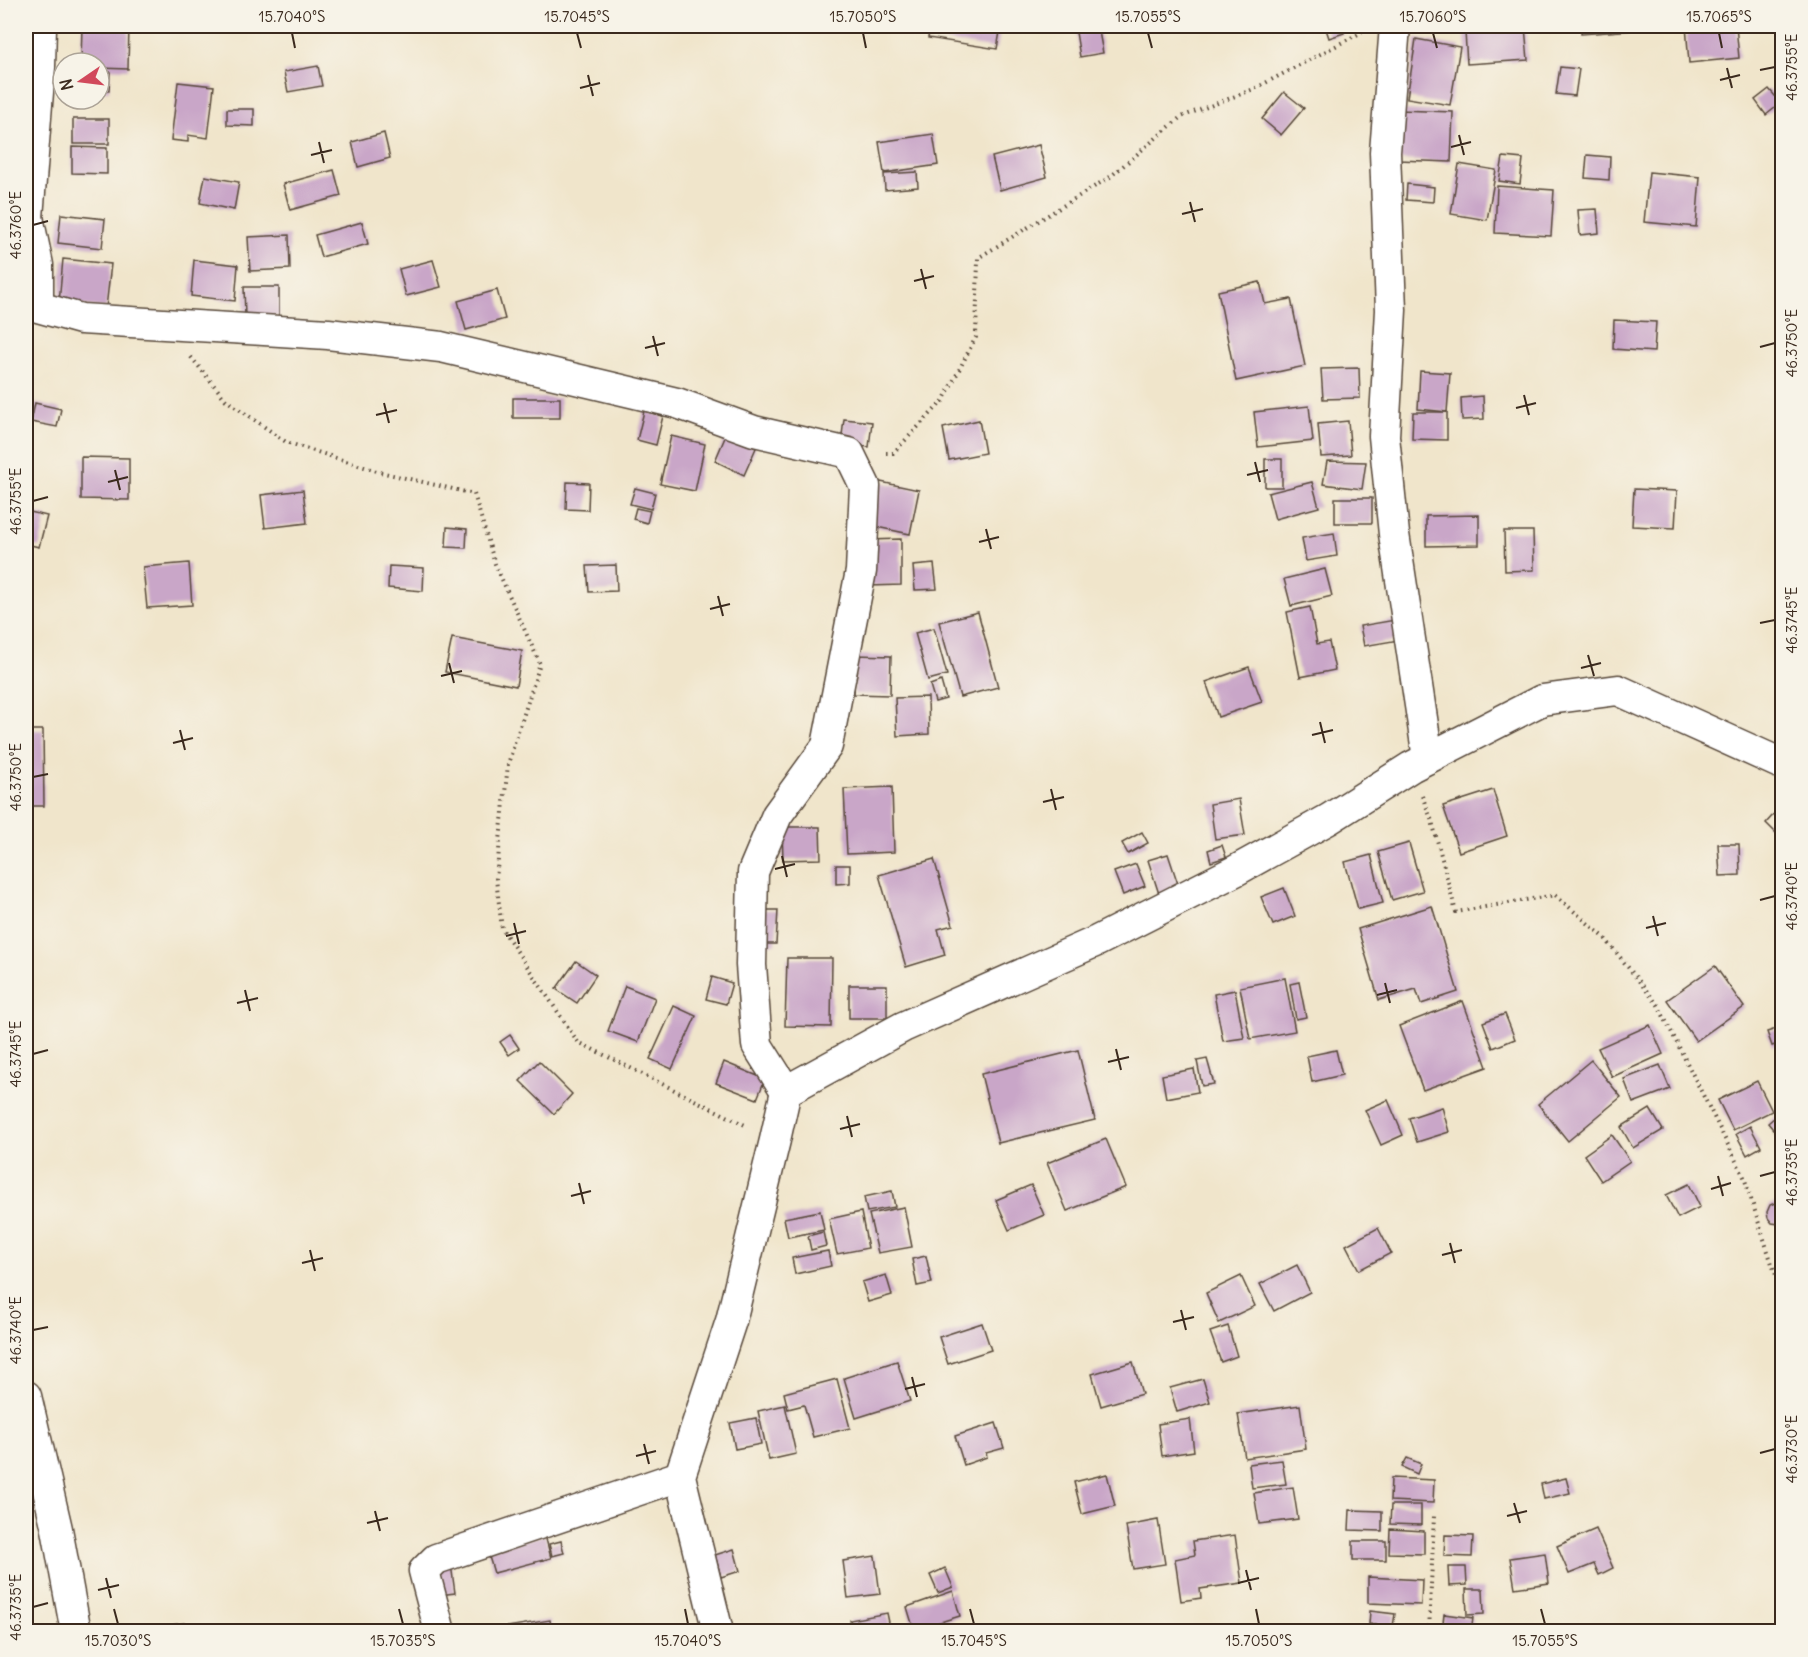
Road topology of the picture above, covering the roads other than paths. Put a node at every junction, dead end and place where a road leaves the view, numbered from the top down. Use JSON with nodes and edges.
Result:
{"nodes":[{"id":1,"x":41,"y":26,"type":"edge"},
{"id":2,"x":1395,"y":26,"type":"edge"},
{"id":3,"x":33,"y":61,"type":"edge"},
{"id":4,"x":27,"y":222,"type":"edge"},
{"id":5,"x":1419,"y":763,"type":"junction"},
{"id":6,"x":1782,"y":764,"type":"edge"},
{"id":7,"x":786,"y":1091,"type":"junction"},
{"id":8,"x":26,"y":1396,"type":"edge"},
{"id":9,"x":680,"y":1476,"type":"junction"},
{"id":10,"x":76,"y":1632,"type":"edge"},
{"id":11,"x":440,"y":1632,"type":"edge"},
{"id":12,"x":718,"y":1632,"type":"edge"}],
"edges":[{"from":1,"to":3,"type":"street"},
{"from":2,"to":5,"type":"street"},
{"from":3,"to":4,"type":"street"},
{"from":4,"to":7,"type":"street"},
{"from":5,"to":6,"type":"street"},
{"from":5,"to":7,"type":"street"},
{"from":7,"to":9,"type":"street"},
{"from":8,"to":10,"type":"street"},
{"from":9,"to":11,"type":"street"},
{"from":9,"to":12,"type":"street"}]}
